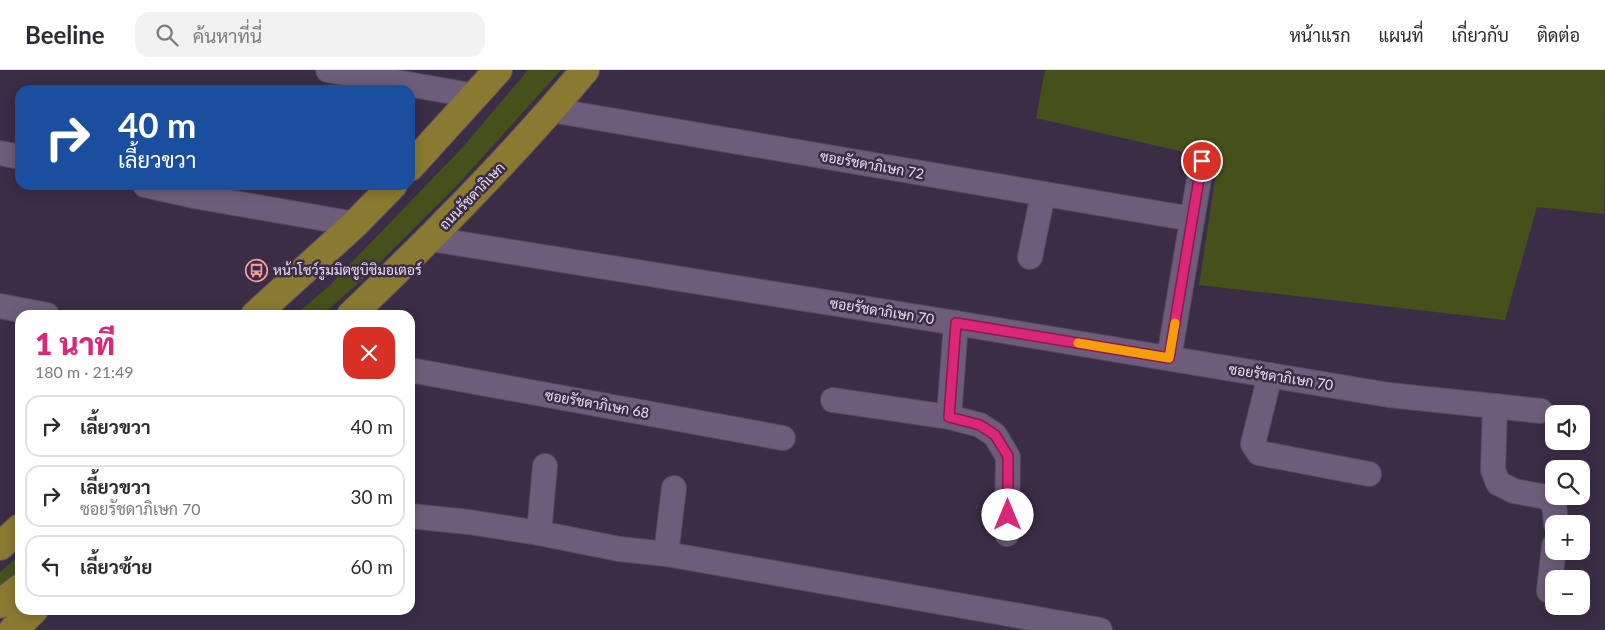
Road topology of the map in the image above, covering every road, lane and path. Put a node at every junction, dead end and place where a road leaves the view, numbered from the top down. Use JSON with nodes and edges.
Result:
{"nodes":[{"id":1,"x":328,"y":70,"type":"edge"},
{"id":2,"x":498,"y":70,"type":"edge"},
{"id":3,"x":585,"y":70,"type":"edge"},
{"id":4,"x":413,"y":85,"type":"edge"},
{"id":5,"x":415,"y":85,"type":"edge"},
{"id":6,"x":475,"y":96,"type":"junction"},
{"id":7,"x":551,"y":110,"type":"junction"},
{"id":8,"x":0,"y":153,"type":"edge"},
{"id":9,"x":15,"y":156,"type":"edge"},
{"id":10,"x":1202,"y":161,"type":"dead end"},
{"id":11,"x":415,"y":162,"type":"edge"},
{"id":12,"x":168,"y":190,"type":"edge"},
{"id":13,"x":388,"y":190,"type":"edge"},
{"id":14,"x":1043,"y":194,"type":"junction"},
{"id":15,"x":1192,"y":219,"type":"junction"},
{"id":16,"x":355,"y":224,"type":"junction"},
{"id":17,"x":431,"y":239,"type":"junction"},
{"id":18,"x":1030,"y":257,"type":"dead end"},
{"id":19,"x":0,"y":306,"type":"edge"},
{"id":20,"x":21,"y":310,"type":"edge"},
{"id":21,"x":260,"y":310,"type":"edge"},
{"id":22,"x":356,"y":310,"type":"edge"},
{"id":23,"x":956,"y":323,"type":"junction"},
{"id":24,"x":1169,"y":358,"type":"junction"},
{"id":25,"x":415,"y":371,"type":"edge"},
{"id":26,"x":1270,"y":375,"type":"junction"},
{"id":27,"x":833,"y":400,"type":"dead end"},
{"id":28,"x":1495,"y":406,"type":"junction"},
{"id":29,"x":1541,"y":411,"type":"dead end"},
{"id":30,"x":949,"y":417,"type":"junction"},
{"id":31,"x":783,"y":438,"type":"dead end"},
{"id":32,"x":545,"y":466,"type":"dead end"},
{"id":33,"x":1369,"y":474,"type":"dead end"},
{"id":34,"x":674,"y":488,"type":"dead end"},
{"id":35,"x":1555,"y":515,"type":"edge"},
{"id":36,"x":415,"y":517,"type":"edge"},
{"id":37,"x":539,"y":533,"type":"junction"},
{"id":38,"x":1007,"y":534,"type":"dead end"},
{"id":39,"x":666,"y":554,"type":"junction"},
{"id":40,"x":15,"y":592,"type":"edge"},
{"id":41,"x":0,"y":604,"type":"edge"},
{"id":42,"x":29,"y":615,"type":"edge"},
{"id":43,"x":13,"y":630,"type":"edge"},
{"id":44,"x":1100,"y":630,"type":"edge"}],
"edges":[{"from":1,"to":4,"type":"street"},
{"from":2,"to":6,"type":"main road"},
{"from":3,"to":7,"type":"main road","name":"ถนนรัชดาภิเษก"},
{"from":5,"to":6,"type":"street"},
{"from":6,"to":11,"type":"main road"},
{"from":7,"to":14,"type":"street","name":"ซอยรัชดาภิเษก 72"},
{"from":7,"to":17,"type":"main road","name":"ถนนรัชดาภิเษก"},
{"from":8,"to":9,"type":"street"},
{"from":10,"to":15,"type":"street"},
{"from":12,"to":16,"type":"street"},
{"from":13,"to":16,"type":"main road"},
{"from":14,"to":15,"type":"street","name":"ซอยรัชดาภิเษก 72"},
{"from":14,"to":18,"type":"street"},
{"from":15,"to":24,"type":"street"},
{"from":16,"to":21,"type":"main road"},
{"from":17,"to":22,"type":"main road","name":"ถนนรัชดาภิเษก"},
{"from":17,"to":23,"type":"street","name":"ซอยรัชดาภิเษก 70"},
{"from":19,"to":20,"type":"street"},
{"from":23,"to":24,"type":"street","name":"ซอยรัชดาภิเษก 70"},
{"from":23,"to":30,"type":"street"},
{"from":24,"to":26,"type":"street","name":"ซอยรัชดาภิเษก 70"},
{"from":25,"to":31,"type":"street","name":"ซอยรัชดาภิเษก 68"},
{"from":26,"to":28,"type":"street","name":"ซอยรัชดาภิเษก 70"},
{"from":26,"to":33,"type":"street"},
{"from":27,"to":30,"type":"street"},
{"from":28,"to":29,"type":"street","name":"ซอยรัชดาภิเษก 70"},
{"from":28,"to":35,"type":"street"},
{"from":30,"to":38,"type":"street"},
{"from":32,"to":37,"type":"street"},
{"from":34,"to":39,"type":"street"},
{"from":36,"to":37,"type":"street"},
{"from":37,"to":39,"type":"street"},
{"from":39,"to":44,"type":"street"},
{"from":40,"to":41,"type":"main road"},
{"from":42,"to":43,"type":"main road"}]}
